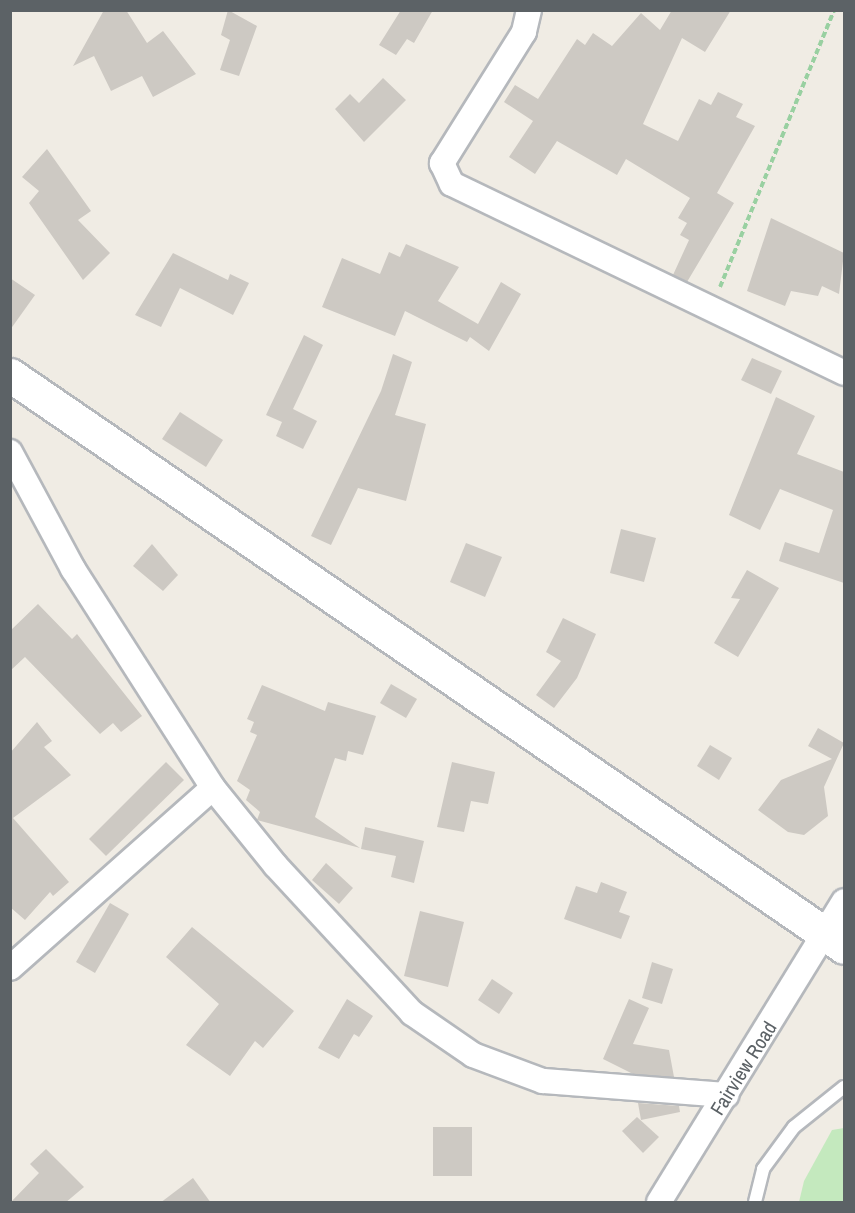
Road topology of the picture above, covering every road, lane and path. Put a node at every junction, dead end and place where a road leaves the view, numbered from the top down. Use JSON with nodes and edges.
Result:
{"nodes":[{"id":1,"x":529,"y":10,"type":"edge"},
{"id":2,"x":834,"y":10,"type":"edge"},
{"id":3,"x":712,"y":308,"type":"junction"},
{"id":4,"x":844,"y":373,"type":"edge"},
{"id":5,"x":10,"y":375,"type":"edge"},
{"id":6,"x":10,"y":452,"type":"edge"},
{"id":7,"x":213,"y":788,"type":"junction"},
{"id":8,"x":844,"y":901,"type":"edge"},
{"id":9,"x":836,"y":941,"type":"edge"},
{"id":10,"x":10,"y":968,"type":"edge"},
{"id":11,"x":844,"y":1087,"type":"edge"},
{"id":12,"x":726,"y":1095,"type":"junction"},
{"id":13,"x":659,"y":1203,"type":"edge"},
{"id":14,"x":755,"y":1203,"type":"edge"}],
"edges":[{"from":1,"to":3,"type":"street"},
{"from":2,"to":3,"type":"path"},
{"from":3,"to":4,"type":"street"},
{"from":5,"to":9,"type":"main road"},
{"from":6,"to":7,"type":"street"},
{"from":7,"to":10,"type":"street"},
{"from":7,"to":12,"type":"street"},
{"from":8,"to":9,"type":"street","name":"Fairview Road"},
{"from":9,"to":12,"type":"street","name":"Fairview Road"},
{"from":11,"to":14,"type":"lane"},
{"from":12,"to":13,"type":"street","name":"Fairview Road"}]}
